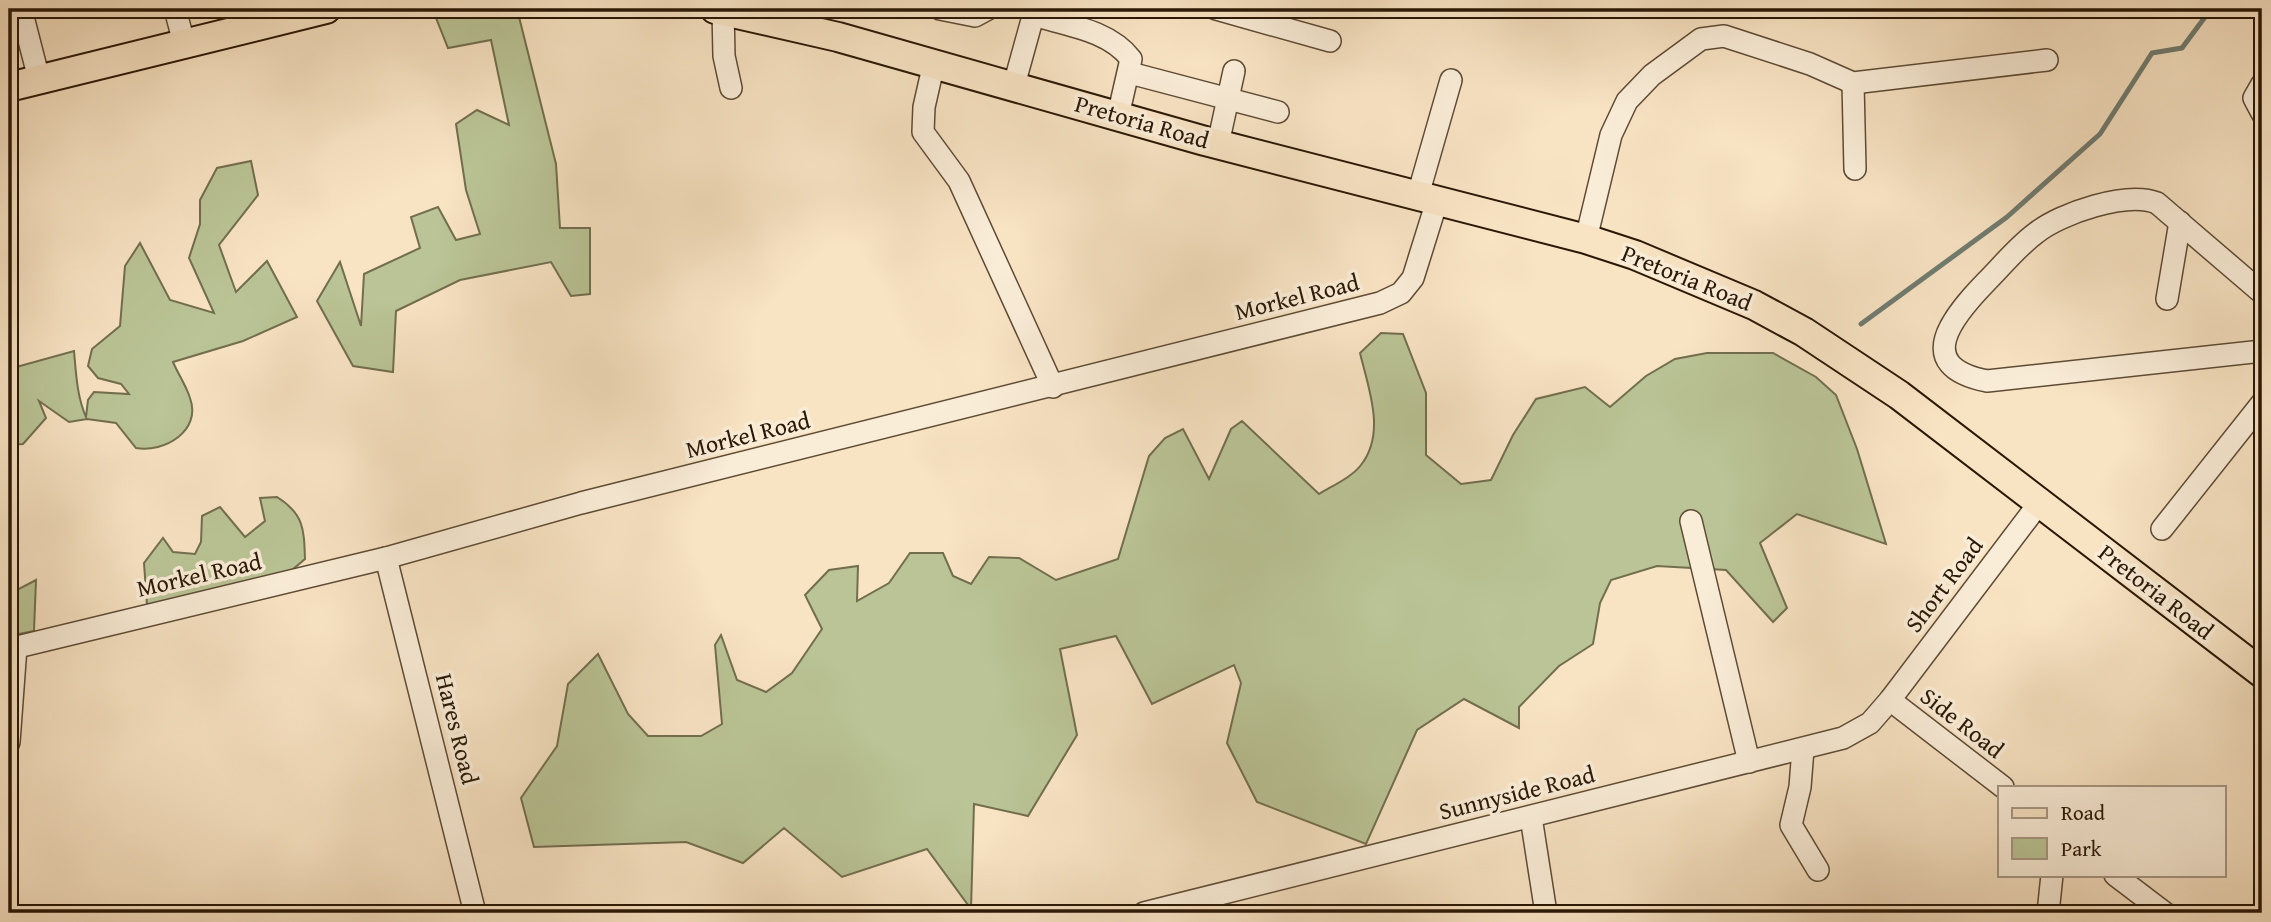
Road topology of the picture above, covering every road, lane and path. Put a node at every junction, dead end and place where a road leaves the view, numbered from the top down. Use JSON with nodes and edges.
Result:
{"nodes":[{"id":1,"x":21,"y":9,"type":"edge"},
{"id":2,"x":174,"y":9,"type":"edge"},
{"id":3,"x":326,"y":9,"type":"edge"},
{"id":4,"x":940,"y":9,"type":"edge"},
{"id":5,"x":988,"y":9,"type":"edge"},
{"id":6,"x":1216,"y":9,"type":"edge"},
{"id":7,"x":730,"y":11,"type":"edge"},
{"id":8,"x":1034,"y":12,"type":"edge"},
{"id":9,"x":800,"y":19,"type":"edge"},
{"id":10,"x":1330,"y":41,"type":"dead end"},
{"id":11,"x":184,"y":43,"type":"junction"},
{"id":12,"x":2047,"y":60,"type":"dead end"},
{"id":13,"x":933,"y":63,"type":"junction"},
{"id":14,"x":1234,"y":71,"type":"dead end"},
{"id":15,"x":1130,"y":73,"type":"junction"},
{"id":16,"x":39,"y":79,"type":"junction"},
{"id":17,"x":1451,"y":80,"type":"dead end"},
{"id":18,"x":1853,"y":83,"type":"junction"},
{"id":19,"x":2262,"y":84,"type":"edge"},
{"id":20,"x":1014,"y":85,"type":"junction"},
{"id":21,"x":9,"y":87,"type":"edge"},
{"id":22,"x":731,"y":88,"type":"dead end"},
{"id":23,"x":1227,"y":100,"type":"junction"},
{"id":24,"x":1278,"y":112,"type":"dead end"},
{"id":25,"x":2262,"y":113,"type":"edge"},
{"id":26,"x":1118,"y":116,"type":"junction"},
{"id":27,"x":1218,"y":144,"type":"junction"},
{"id":28,"x":1855,"y":169,"type":"dead end"},
{"id":29,"x":1428,"y":198,"type":"junction"},
{"id":30,"x":2180,"y":222,"type":"junction"},
{"id":31,"x":1586,"y":239,"type":"junction"},
{"id":32,"x":2262,"y":293,"type":"edge"},
{"id":33,"x":2166,"y":299,"type":"dead end"},
{"id":34,"x":2262,"y":351,"type":"edge"},
{"id":35,"x":1053,"y":387,"type":"junction"},
{"id":36,"x":2262,"y":402,"type":"edge"},
{"id":37,"x":2040,"y":502,"type":"junction"},
{"id":38,"x":1691,"y":521,"type":"dead end"},
{"id":39,"x":2162,"y":529,"type":"dead end"},
{"id":40,"x":386,"y":558,"type":"junction"},
{"id":41,"x":13,"y":648,"type":"edge"},
{"id":42,"x":2262,"y":673,"type":"edge"},
{"id":43,"x":1890,"y":700,"type":"junction"},
{"id":44,"x":9,"y":742,"type":"edge"},
{"id":45,"x":1803,"y":749,"type":"junction"},
{"id":46,"x":1749,"y":762,"type":"junction"},
{"id":47,"x":2002,"y":786,"type":"edge"},
{"id":48,"x":1531,"y":817,"type":"junction"},
{"id":49,"x":1818,"y":870,"type":"dead end"},
{"id":50,"x":2052,"y":876,"type":"edge"},
{"id":51,"x":2116,"y":876,"type":"edge"},
{"id":52,"x":475,"y":913,"type":"edge"},
{"id":53,"x":1144,"y":913,"type":"edge"},
{"id":54,"x":1546,"y":913,"type":"edge"},
{"id":55,"x":2048,"y":913,"type":"edge"},
{"id":56,"x":2165,"y":913,"type":"edge"}],
"edges":[{"from":1,"to":16,"type":"street"},
{"from":2,"to":11,"type":"street"},
{"from":3,"to":11,"type":"main road"},
{"from":4,"to":5,"type":"street"},
{"from":6,"to":10,"type":"street"},
{"from":7,"to":9,"type":"main road","name":"Pretoria Road"},
{"from":7,"to":22,"type":"street"},
{"from":8,"to":15,"type":"street"},
{"from":8,"to":20,"type":"street"},
{"from":9,"to":13,"type":"main road","name":"Pretoria Road"},
{"from":11,"to":16,"type":"main road"},
{"from":12,"to":18,"type":"street"},
{"from":13,"to":20,"type":"main road","name":"Pretoria Road"},
{"from":13,"to":35,"type":"street"},
{"from":14,"to":23,"type":"street"},
{"from":15,"to":23,"type":"street"},
{"from":15,"to":26,"type":"street"},
{"from":16,"to":21,"type":"main road"},
{"from":17,"to":29,"type":"street","name":"Morkel Road"},
{"from":18,"to":28,"type":"street"},
{"from":18,"to":31,"type":"street"},
{"from":19,"to":25,"type":"street"},
{"from":20,"to":26,"type":"main road","name":"Pretoria Road"},
{"from":23,"to":24,"type":"street"},
{"from":23,"to":27,"type":"street"},
{"from":26,"to":27,"type":"main road","name":"Pretoria Road"},
{"from":27,"to":29,"type":"main road","name":"Pretoria Road"},
{"from":29,"to":31,"type":"main road","name":"Pretoria Road"},
{"from":29,"to":35,"type":"street","name":"Morkel Road"},
{"from":30,"to":32,"type":"street"},
{"from":30,"to":33,"type":"street"},
{"from":30,"to":34,"type":"street"},
{"from":31,"to":37,"type":"main road","name":"Pretoria Road"},
{"from":35,"to":40,"type":"street","name":"Morkel Road"},
{"from":36,"to":39,"type":"street"},
{"from":37,"to":42,"type":"main road","name":"Pretoria Road"},
{"from":37,"to":43,"type":"street","name":"Short Road"},
{"from":38,"to":46,"type":"street"},
{"from":40,"to":41,"type":"street","name":"Morkel Road"},
{"from":40,"to":52,"type":"street","name":"Hares Road"},
{"from":41,"to":44,"type":"street"},
{"from":43,"to":45,"type":"street","name":"Sunnyside Road"},
{"from":43,"to":47,"type":"street","name":"Side Road"},
{"from":45,"to":46,"type":"street","name":"Sunnyside Road"},
{"from":45,"to":49,"type":"street"},
{"from":46,"to":48,"type":"street","name":"Sunnyside Road"},
{"from":48,"to":53,"type":"street","name":"Sunnyside Road"},
{"from":48,"to":54,"type":"street"},
{"from":50,"to":55,"type":"street"},
{"from":51,"to":56,"type":"street"}]}
